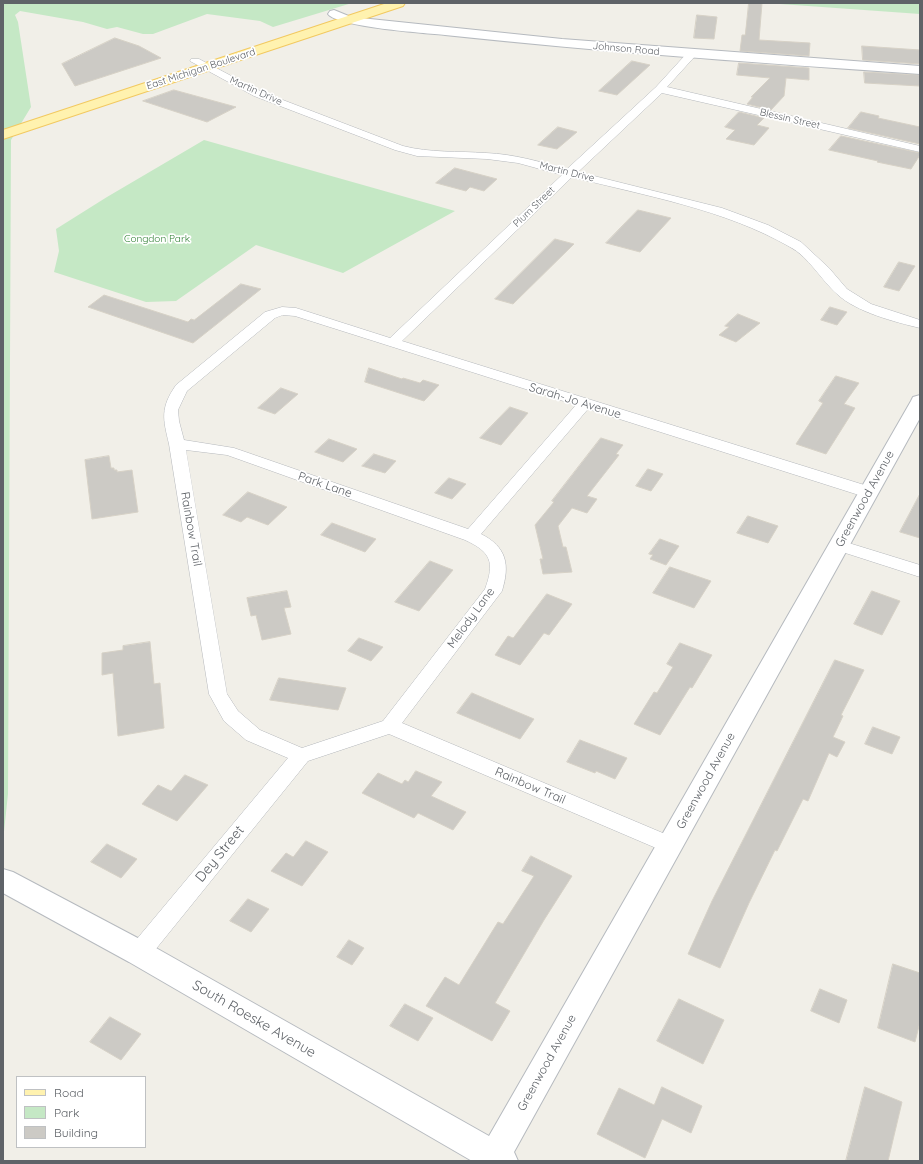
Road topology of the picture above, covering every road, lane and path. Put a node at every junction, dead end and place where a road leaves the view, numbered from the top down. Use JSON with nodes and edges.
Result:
{"nodes":[{"id":1,"x":368,"y":3,"type":"edge"},
{"id":2,"x":399,"y":3,"type":"edge"},
{"id":3,"x":334,"y":14,"type":"junction"},
{"id":4,"x":348,"y":20,"type":"junction"},
{"id":5,"x":692,"y":54,"type":"junction"},
{"id":6,"x":200,"y":64,"type":"junction"},
{"id":7,"x":920,"y":70,"type":"edge"},
{"id":8,"x":660,"y":89,"type":"junction"},
{"id":9,"x":3,"y":126,"type":"edge"},
{"id":10,"x":3,"y":135,"type":"edge"},
{"id":11,"x":920,"y":149,"type":"edge"},
{"id":12,"x":570,"y":173,"type":"junction"},
{"id":13,"x":282,"y":311,"type":"joint"},
{"id":14,"x":920,"y":324,"type":"edge"},
{"id":15,"x":392,"y":343,"type":"junction"},
{"id":16,"x":920,"y":401,"type":"edge"},
{"id":17,"x":585,"y":404,"type":"junction"},
{"id":18,"x":177,"y":444,"type":"junction"},
{"id":19,"x":868,"y":492,"type":"junction"},
{"id":20,"x":471,"y":536,"type":"junction"},
{"id":21,"x":839,"y":545,"type":"junction"},
{"id":22,"x":920,"y":571,"type":"edge"},
{"id":23,"x":390,"y":726,"type":"junction"},
{"id":24,"x":301,"y":756,"type":"junction"},
{"id":25,"x":670,"y":845,"type":"junction"},
{"id":26,"x":3,"y":880,"type":"edge"},
{"id":27,"x":139,"y":953,"type":"junction"},
{"id":28,"x":496,"y":1160,"type":"edge"}],
"edges":[{"from":1,"to":3,"type":"main road","name":"East Michigan Boulevard"},
{"from":2,"to":4,"type":"main road","name":"East Michigan Boulevard"},
{"from":3,"to":4,"type":"street","name":"Johnson Road"},
{"from":3,"to":6,"type":"main road","name":"East Michigan Boulevard"},
{"from":4,"to":5,"type":"street","name":"Johnson Road"},
{"from":4,"to":6,"type":"main road","name":"East Michigan Boulevard"},
{"from":5,"to":7,"type":"street","name":"Johnson Road"},
{"from":5,"to":8,"type":"street","name":"Plum Street"},
{"from":6,"to":9,"type":"main road","name":"East Michigan Boulevard"},
{"from":6,"to":10,"type":"main road","name":"East Michigan Boulevard"},
{"from":6,"to":12,"type":"street","name":"Martin Drive"},
{"from":8,"to":11,"type":"street","name":"Blessin Street"},
{"from":8,"to":12,"type":"street","name":"Plum Street"},
{"from":12,"to":14,"type":"street","name":"Martin Drive"},
{"from":12,"to":15,"type":"street","name":"Plum Street"},
{"from":13,"to":15,"type":"street","name":"Sarah-Jo Avenue"},
{"from":13,"to":18,"type":"street","name":"Rainbow Trail"},
{"from":15,"to":17,"type":"street","name":"Sarah-Jo Avenue"},
{"from":16,"to":19,"type":"street","name":"Greenwood Avenue"},
{"from":17,"to":19,"type":"street","name":"Sarah-Jo Avenue"},
{"from":17,"to":20,"type":"street"},
{"from":18,"to":20,"type":"street","name":"Park Lane"},
{"from":18,"to":24,"type":"street","name":"Rainbow Trail"},
{"from":19,"to":21,"type":"street","name":"Greenwood Avenue"},
{"from":20,"to":23,"type":"street","name":"Melody Lane"},
{"from":21,"to":22,"type":"street"},
{"from":21,"to":25,"type":"street","name":"Greenwood Avenue"},
{"from":23,"to":24,"type":"street"},
{"from":23,"to":25,"type":"street","name":"Rainbow Trail"},
{"from":24,"to":27,"type":"street","name":"Dey Street"},
{"from":25,"to":28,"type":"street","name":"Greenwood Avenue"},
{"from":26,"to":27,"type":"street","name":"South Roeske Avenue"},
{"from":27,"to":28,"type":"street","name":"South Roeske Avenue"}]}
